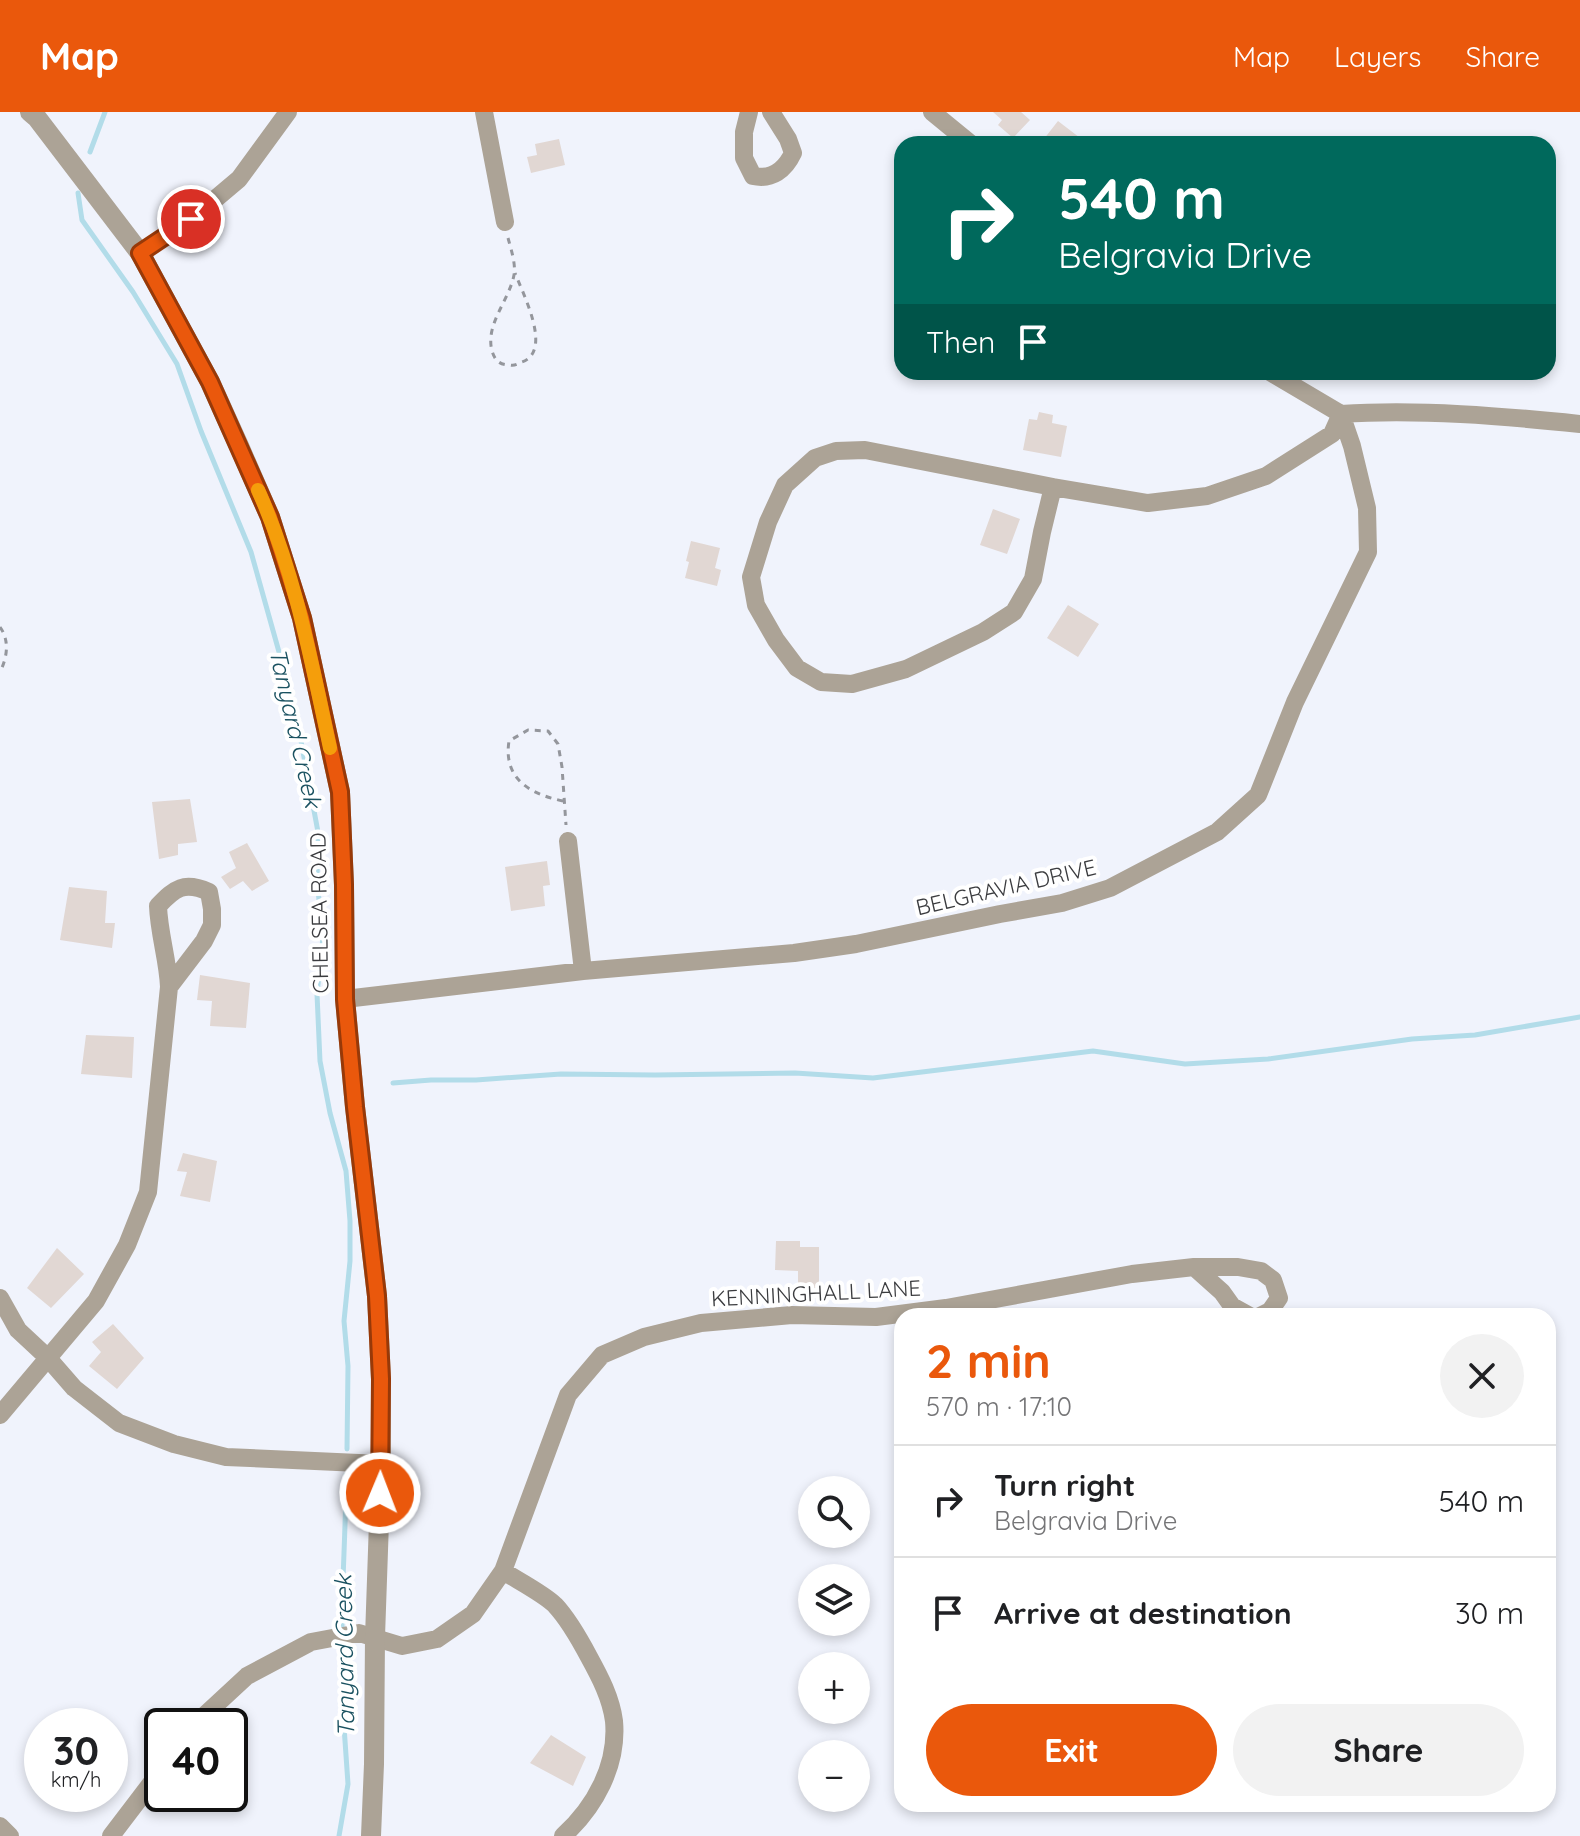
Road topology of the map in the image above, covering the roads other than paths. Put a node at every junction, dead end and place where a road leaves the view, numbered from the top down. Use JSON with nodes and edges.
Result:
{"nodes":[{"id":1,"x":288,"y":112,"type":"edge"},
{"id":2,"x":484,"y":112,"type":"edge"},
{"id":3,"x":749,"y":112,"type":"edge"},
{"id":4,"x":771,"y":112,"type":"edge"},
{"id":5,"x":932,"y":112,"type":"edge"},
{"id":6,"x":36,"y":114,"type":"edge"},
{"id":7,"x":961,"y":136,"type":"edge"},
{"id":8,"x":505,"y":222,"type":"road end"},
{"id":9,"x":140,"y":253,"type":"junction"},
{"id":10,"x":1284,"y":380,"type":"edge"},
{"id":11,"x":1341,"y":414,"type":"junction"},
{"id":12,"x":1580,"y":424,"type":"edge"},
{"id":13,"x":1053,"y":487,"type":"junction"},
{"id":14,"x":568,"y":841,"type":"road end"},
{"id":15,"x":583,"y":971,"type":"junction"},
{"id":16,"x":169,"y":987,"type":"junction"},
{"id":17,"x":345,"y":999,"type":"junction"},
{"id":18,"x":1194,"y":1267,"type":"junction"},
{"id":19,"x":0,"y":1298,"type":"edge"},
{"id":20,"x":946,"y":1308,"type":"edge"},
{"id":21,"x":1236,"y":1308,"type":"edge"},
{"id":22,"x":1272,"y":1308,"type":"edge"},
{"id":23,"x":894,"y":1315,"type":"edge"},
{"id":24,"x":47,"y":1357,"type":"junction"},
{"id":25,"x":0,"y":1415,"type":"edge"},
{"id":26,"x":381,"y":1464,"type":"junction"},
{"id":27,"x":503,"y":1571,"type":"junction"},
{"id":28,"x":367,"y":1635,"type":"junction"},
{"id":29,"x":212,"y":1708,"type":"edge"},
{"id":30,"x":144,"y":1793,"type":"edge"},
{"id":31,"x":0,"y":1826,"type":"edge"},
{"id":32,"x":10,"y":1836,"type":"edge"},
{"id":33,"x":111,"y":1836,"type":"edge"},
{"id":34,"x":371,"y":1836,"type":"edge"},
{"id":35,"x":563,"y":1836,"type":"edge"}],
"edges":[{"from":1,"to":9,"type":"street"},
{"from":2,"to":8,"type":"street"},
{"from":3,"to":4,"type":"street"},
{"from":5,"to":7,"type":"street"},
{"from":6,"to":9,"type":"street","name":"CHELSEA ROAD"},
{"from":9,"to":17,"type":"street","name":"CHELSEA ROAD"},
{"from":10,"to":11,"type":"street"},
{"from":11,"to":12,"type":"street"},
{"from":11,"to":13,"type":"street"},
{"from":11,"to":15,"type":"street","name":"BELGRAVIA DRIVE"},
{"from":13,"to":13,"type":"street"},
{"from":14,"to":15,"type":"street"},
{"from":15,"to":17,"type":"street","name":"BELGRAVIA DRIVE"},
{"from":16,"to":16,"type":"street"},
{"from":16,"to":24,"type":"street"},
{"from":17,"to":26,"type":"street","name":"CHELSEA ROAD"},
{"from":18,"to":20,"type":"street","name":"KENNINGHALL LANE"},
{"from":18,"to":21,"type":"street"},
{"from":18,"to":22,"type":"street","name":"KENNINGHALL LANE"},
{"from":19,"to":24,"type":"street"},
{"from":23,"to":27,"type":"street","name":"KENNINGHALL LANE"},
{"from":24,"to":25,"type":"street"},
{"from":24,"to":26,"type":"street"},
{"from":26,"to":28,"type":"street","name":"CHELSEA ROAD"},
{"from":27,"to":28,"type":"street","name":"KENNINGHALL LANE"},
{"from":27,"to":35,"type":"street"},
{"from":28,"to":29,"type":"street"},
{"from":28,"to":34,"type":"street","name":"CHELSEA ROAD"},
{"from":30,"to":33,"type":"street"},
{"from":31,"to":32,"type":"street"}]}
